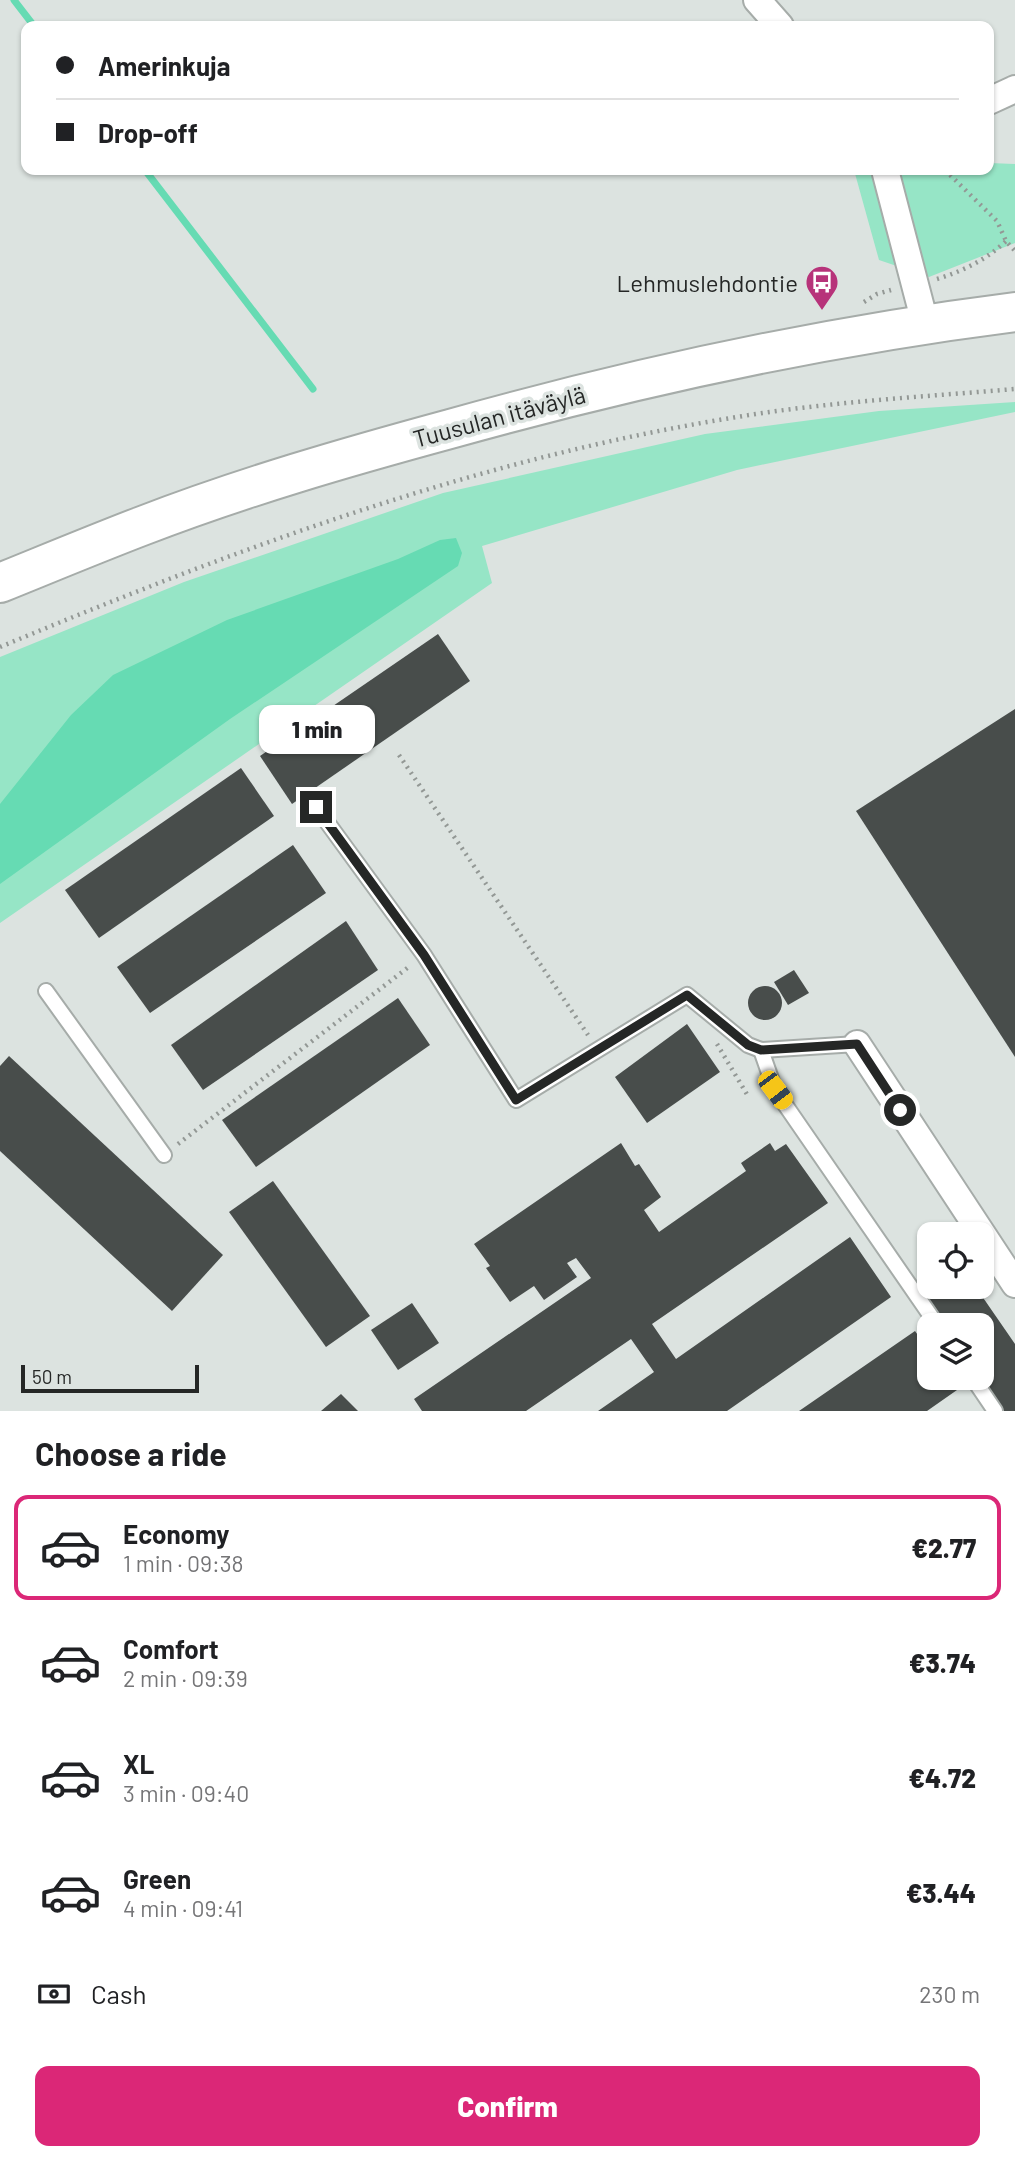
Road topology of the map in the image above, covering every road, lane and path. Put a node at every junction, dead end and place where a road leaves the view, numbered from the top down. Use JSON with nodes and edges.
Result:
{"nodes":[{"id":1,"x":758,"y":0,"type":"edge"},
{"id":2,"x":776,"y":21,"type":"edge"},
{"id":3,"x":1015,"y":89,"type":"edge"},
{"id":4,"x":994,"y":99,"type":"edge"},
{"id":5,"x":886,"y":175,"type":"edge"},
{"id":6,"x":950,"y":175,"type":"edge"},
{"id":7,"x":1015,"y":251,"type":"edge"},
{"id":8,"x":1015,"y":312,"type":"edge"},
{"id":9,"x":925,"y":323,"type":"junction"},
{"id":10,"x":1015,"y":389,"type":"edge"},
{"id":11,"x":0,"y":583,"type":"edge"},
{"id":12,"x":0,"y":648,"type":"edge"},
{"id":13,"x":399,"y":755,"type":"dead end"},
{"id":14,"x":316,"y":807,"type":"dead end"},
{"id":15,"x":424,"y":955,"type":"junction"},
{"id":16,"x":46,"y":991,"type":"dead end"},
{"id":17,"x":857,"y":1044,"type":"joint"},
{"id":18,"x":598,"y":1050,"type":"junction"},
{"id":19,"x":761,"y":1050,"type":"junction"},
{"id":20,"x":164,"y":1155,"type":"joint"},
{"id":21,"x":1015,"y":1284,"type":"edge"},
{"id":22,"x":929,"y":1313,"type":"edge"},
{"id":23,"x":981,"y":1390,"type":"edge"},
{"id":24,"x":995,"y":1411,"type":"edge"}],
"edges":[{"from":1,"to":2,"type":"street"},
{"from":3,"to":4,"type":"street"},
{"from":5,"to":9,"type":"street"},
{"from":6,"to":7,"type":"path"},
{"from":8,"to":9,"type":"main road","name":"Tuusulan itäväylä"},
{"from":9,"to":11,"type":"main road","name":"Tuusulan itäväylä"},
{"from":10,"to":12,"type":"path"},
{"from":13,"to":18,"type":"path"},
{"from":14,"to":15,"type":"lane"},
{"from":15,"to":18,"type":"lane"},
{"from":15,"to":20,"type":"path"},
{"from":16,"to":20,"type":"lane"},
{"from":17,"to":19,"type":"lane"},
{"from":17,"to":21,"type":"street"},
{"from":18,"to":19,"type":"lane"},
{"from":19,"to":22,"type":"lane"},
{"from":23,"to":24,"type":"lane"}]}
